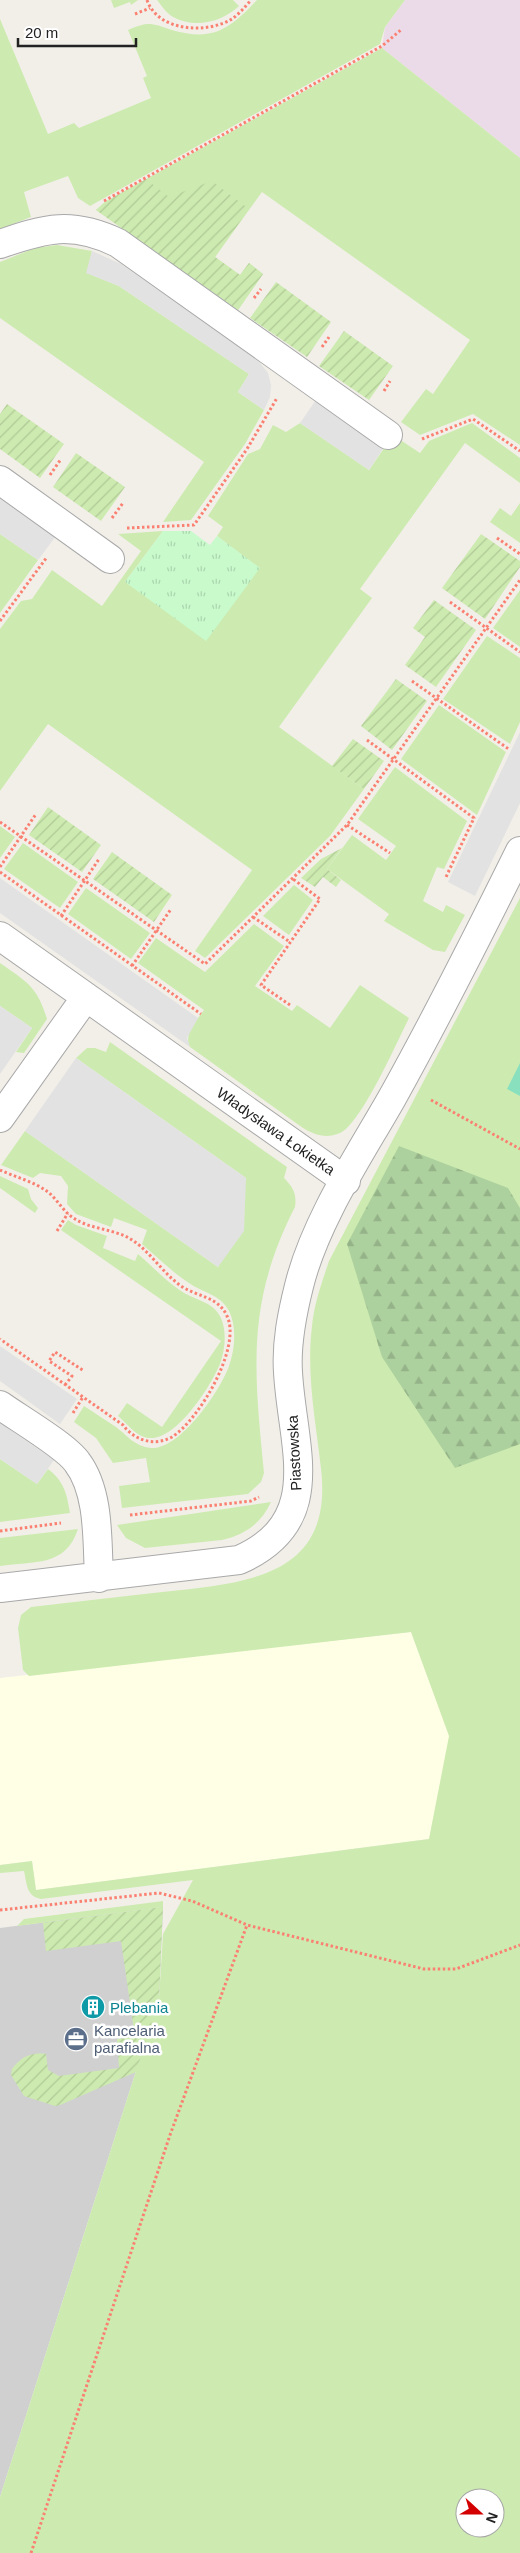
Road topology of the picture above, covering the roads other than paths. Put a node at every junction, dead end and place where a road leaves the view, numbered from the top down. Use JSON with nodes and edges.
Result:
{"nodes":[{"id":1,"x":0,"y":244,"type":"edge"},
{"id":2,"x":388,"y":435,"type":"dead end"},
{"id":3,"x":0,"y":480,"type":"edge"},
{"id":4,"x":110,"y":559,"type":"dead end"},
{"id":5,"x":520,"y":851,"type":"edge"},
{"id":6,"x":0,"y":936,"type":"edge"},
{"id":7,"x":86,"y":997,"type":"junction"},
{"id":8,"x":0,"y":1118,"type":"edge"},
{"id":9,"x":346,"y":1181,"type":"junction"},
{"id":10,"x":0,"y":1405,"type":"edge"},
{"id":11,"x":99,"y":1578,"type":"junction"},
{"id":12,"x":0,"y":1588,"type":"edge"}],
"edges":[{"from":1,"to":2,"type":"street"},
{"from":3,"to":4,"type":"street"},
{"from":5,"to":9,"type":"street","name":"Władysława Łokietka"},
{"from":6,"to":7,"type":"street","name":"Władysława Łokietka"},
{"from":7,"to":8,"type":"street"},
{"from":7,"to":9,"type":"street","name":"Władysława Łokietka"},
{"from":9,"to":11,"type":"street","name":"Piastowska"},
{"from":10,"to":11,"type":"street"},
{"from":11,"to":12,"type":"street","name":"Piastowska"}]}
